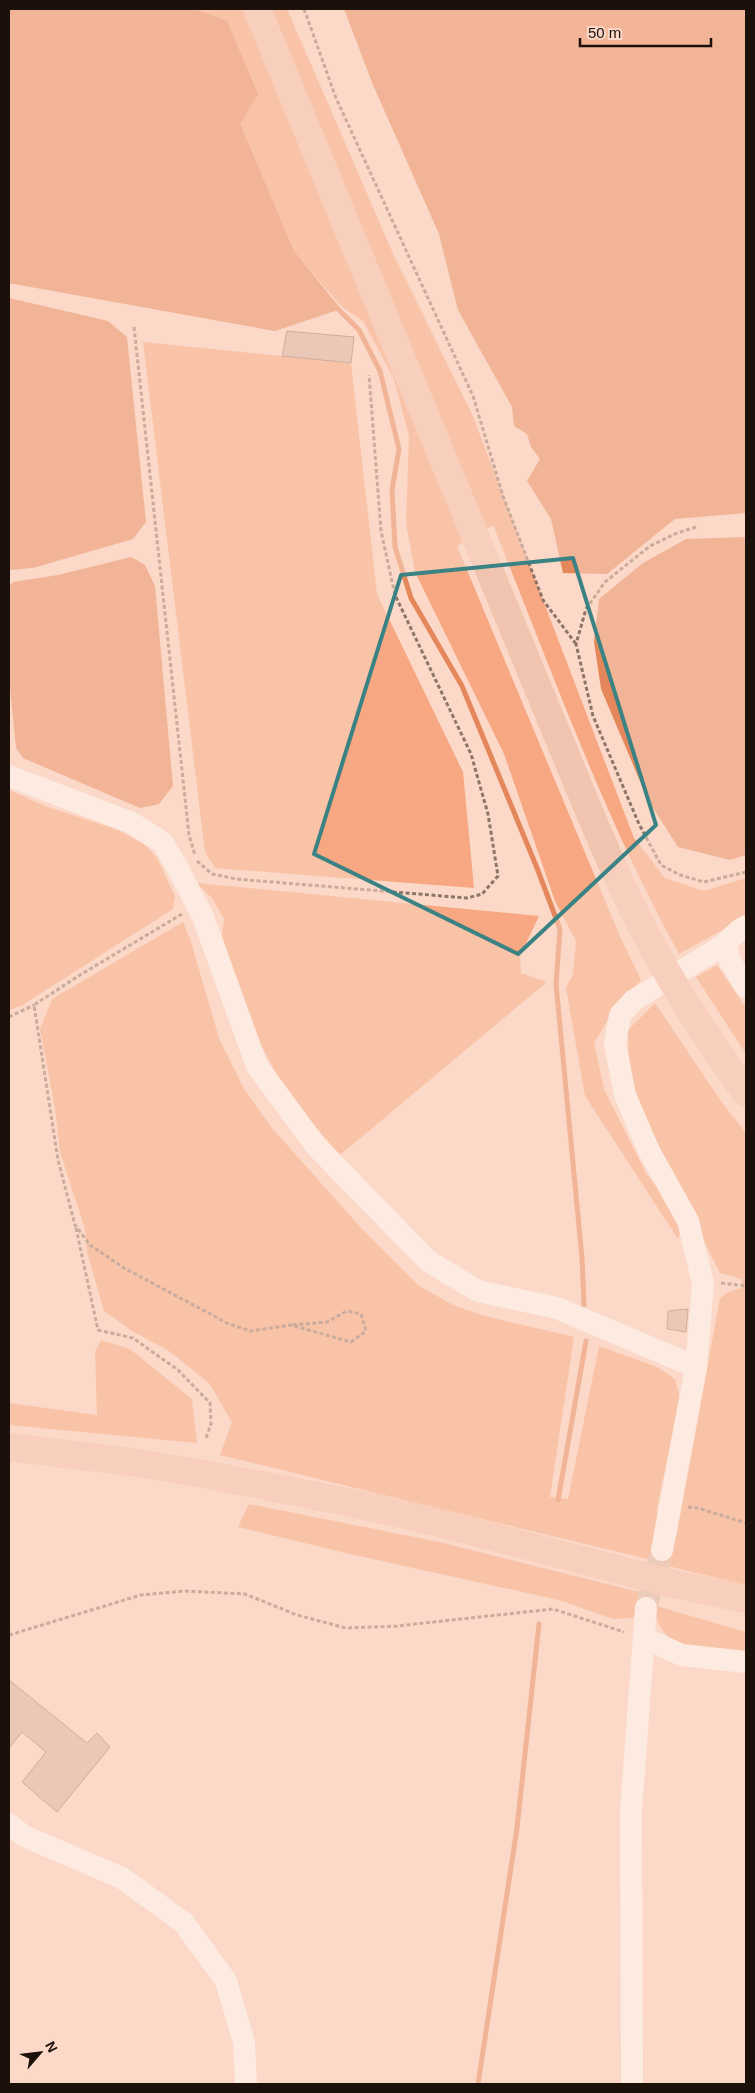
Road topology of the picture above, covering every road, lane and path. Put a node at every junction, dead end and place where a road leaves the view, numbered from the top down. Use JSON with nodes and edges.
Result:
{"nodes":[{"id":1,"x":257,"y":9,"type":"edge"},
{"id":2,"x":304,"y":9,"type":"edge"},
{"id":3,"x":134,"y":327,"type":"dead end"},
{"id":4,"x":369,"y":375,"type":"dead end"},
{"id":5,"x":696,"y":527,"type":"dead end"},
{"id":6,"x":576,"y":644,"type":"junction"},
{"id":7,"x":9,"y":776,"type":"edge"},
{"id":8,"x":746,"y":872,"type":"edge"},
{"id":9,"x":197,"y":905,"type":"junction"},
{"id":10,"x":746,"y":926,"type":"edge"},
{"id":11,"x":717,"y":948,"type":"junction"},
{"id":12,"x":746,"y":987,"type":"edge"},
{"id":13,"x":34,"y":1005,"type":"junction"},
{"id":14,"x":9,"y":1017,"type":"edge"},
{"id":15,"x":746,"y":1093,"type":"edge"},
{"id":16,"x":75,"y":1225,"type":"junction"},
{"id":17,"x":703,"y":1284,"type":"junction"},
{"id":18,"x":746,"y":1286,"type":"edge"},
{"id":19,"x":291,"y":1325,"type":"junction"},
{"id":20,"x":696,"y":1367,"type":"junction"},
{"id":21,"x":206,"y":1438,"type":"dead end"},
{"id":22,"x":9,"y":1446,"type":"edge"},
{"id":23,"x":670,"y":1506,"type":"junction"},
{"id":24,"x":746,"y":1523,"type":"edge"},
{"id":25,"x":662,"y":1550,"type":"tunnel mouth"},
{"id":26,"x":674,"y":1584,"type":"junction"},
{"id":27,"x":746,"y":1600,"type":"edge"},
{"id":28,"x":646,"y":1608,"type":"tunnel mouth"},
{"id":29,"x":746,"y":1610,"type":"edge"},
{"id":30,"x":9,"y":1635,"type":"edge"},
{"id":31,"x":644,"y":1638,"type":"junction"},
{"id":32,"x":746,"y":1662,"type":"edge"},
{"id":33,"x":9,"y":1824,"type":"edge"},
{"id":34,"x":246,"y":2084,"type":"edge"},
{"id":35,"x":632,"y":2084,"type":"edge"}],
"edges":[{"from":1,"to":15,"type":"main road"},
{"from":2,"to":6,"type":"path"},
{"from":3,"to":4,"type":"path"},
{"from":5,"to":6,"type":"path"},
{"from":6,"to":8,"type":"path"},
{"from":7,"to":9,"type":"street"},
{"from":9,"to":13,"type":"path"},
{"from":9,"to":20,"type":"street"},
{"from":10,"to":11,"type":"street"},
{"from":11,"to":12,"type":"street"},
{"from":11,"to":17,"type":"street"},
{"from":13,"to":14,"type":"path"},
{"from":13,"to":16,"type":"path"},
{"from":16,"to":19,"type":"path"},
{"from":16,"to":21,"type":"path"},
{"from":17,"to":18,"type":"path"},
{"from":17,"to":20,"type":"street"},
{"from":19,"to":19,"type":"path"},
{"from":20,"to":23,"type":"street"},
{"from":22,"to":26,"type":"main road"},
{"from":23,"to":24,"type":"path"},
{"from":23,"to":25,"type":"street"},
{"from":26,"to":27,"type":"main road"},
{"from":26,"to":29,"type":"main road"},
{"from":28,"to":31,"type":"street"},
{"from":30,"to":31,"type":"path"},
{"from":31,"to":32,"type":"street"},
{"from":31,"to":35,"type":"street"},
{"from":33,"to":34,"type":"street"}]}
